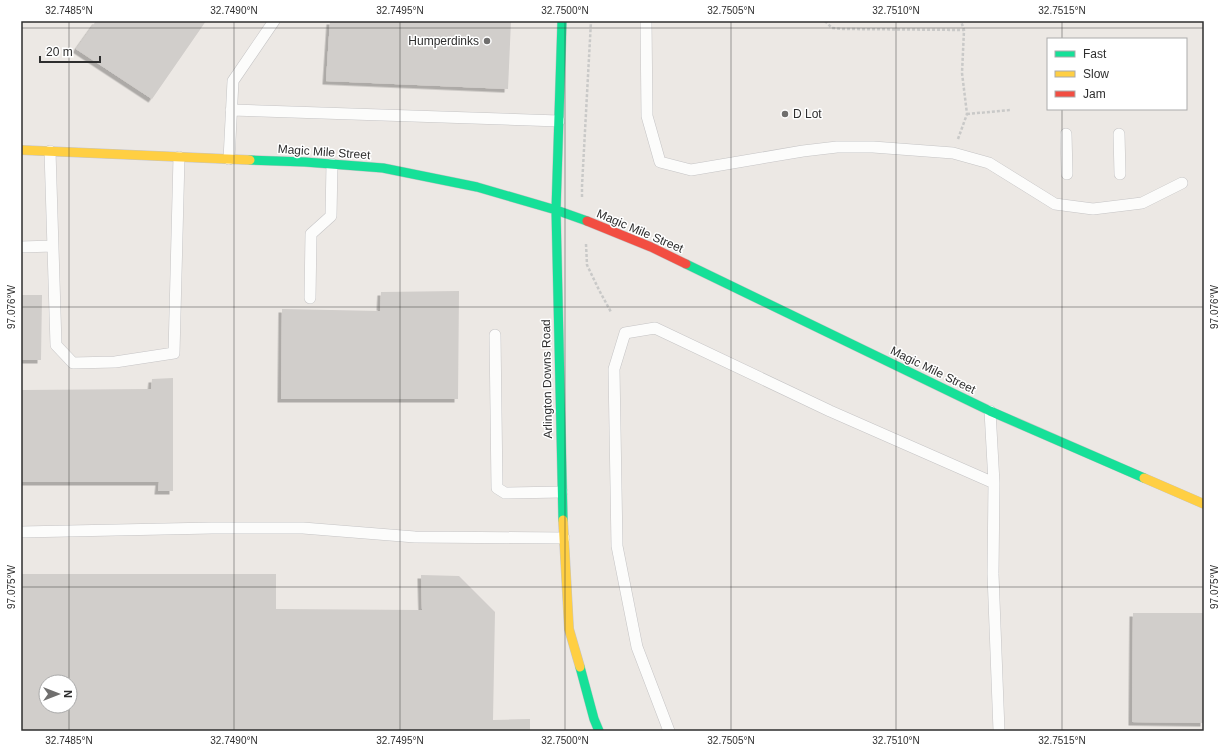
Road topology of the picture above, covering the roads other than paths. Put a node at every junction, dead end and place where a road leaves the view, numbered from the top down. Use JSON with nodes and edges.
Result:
{"nodes":[{"id":1,"x":274,"y":21,"type":"edge"},
{"id":2,"x":562,"y":21,"type":"edge"},
{"id":3,"x":646,"y":21,"type":"edge"},
{"id":4,"x":231,"y":110,"type":"junction"},
{"id":5,"x":559,"y":121,"type":"junction"},
{"id":6,"x":1066,"y":134,"type":"dead end"},
{"id":7,"x":1119,"y":134,"type":"dead end"},
{"id":8,"x":21,"y":150,"type":"edge"},
{"id":9,"x":50,"y":151,"type":"junction"},
{"id":10,"x":179,"y":157,"type":"junction"},
{"id":11,"x":229,"y":159,"type":"junction"},
{"id":12,"x":332,"y":164,"type":"junction"},
{"id":13,"x":1067,"y":174,"type":"dead end"},
{"id":14,"x":1120,"y":174,"type":"dead end"},
{"id":15,"x":1182,"y":183,"type":"dead end"},
{"id":16,"x":556,"y":210,"type":"junction"},
{"id":17,"x":53,"y":246,"type":"junction"},
{"id":18,"x":21,"y":247,"type":"edge"},
{"id":19,"x":310,"y":298,"type":"dead end"},
{"id":20,"x":495,"y":335,"type":"dead end"},
{"id":21,"x":990,"y":411,"type":"junction"},
{"id":22,"x":994,"y":483,"type":"junction"},
{"id":23,"x":562,"y":492,"type":"junction"},
{"id":24,"x":1204,"y":504,"type":"edge"},
{"id":25,"x":21,"y":532,"type":"edge"},
{"id":26,"x":564,"y":538,"type":"junction"},
{"id":27,"x":599,"y":731,"type":"edge"},
{"id":28,"x":669,"y":731,"type":"edge"},
{"id":29,"x":998,"y":731,"type":"edge"}],
"edges":[{"from":1,"to":4,"type":"lane"},
{"from":2,"to":5,"type":"street","name":"Arlington Downs Road"},
{"from":3,"to":15,"type":"lane"},
{"from":4,"to":5,"type":"lane"},
{"from":4,"to":11,"type":"lane"},
{"from":5,"to":16,"type":"street","name":"Arlington Downs Road"},
{"from":6,"to":13,"type":"lane"},
{"from":7,"to":14,"type":"lane"},
{"from":8,"to":9,"type":"street","name":"Magic Mile Street"},
{"from":9,"to":10,"type":"street","name":"Magic Mile Street"},
{"from":9,"to":17,"type":"lane"},
{"from":10,"to":11,"type":"street","name":"Magic Mile Street"},
{"from":10,"to":17,"type":"lane"},
{"from":11,"to":12,"type":"street","name":"Magic Mile Street"},
{"from":12,"to":16,"type":"street","name":"Magic Mile Street"},
{"from":12,"to":19,"type":"lane"},
{"from":16,"to":21,"type":"street","name":"Magic Mile Street"},
{"from":16,"to":23,"type":"street","name":"Arlington Downs Road"},
{"from":17,"to":18,"type":"lane"},
{"from":20,"to":23,"type":"lane"},
{"from":21,"to":22,"type":"lane"},
{"from":21,"to":24,"type":"street","name":"Magic Mile Street"},
{"from":22,"to":28,"type":"lane"},
{"from":22,"to":29,"type":"lane"},
{"from":23,"to":26,"type":"street","name":"Arlington Downs Road"},
{"from":25,"to":26,"type":"lane"},
{"from":26,"to":27,"type":"street","name":"Arlington Downs Road"}]}
